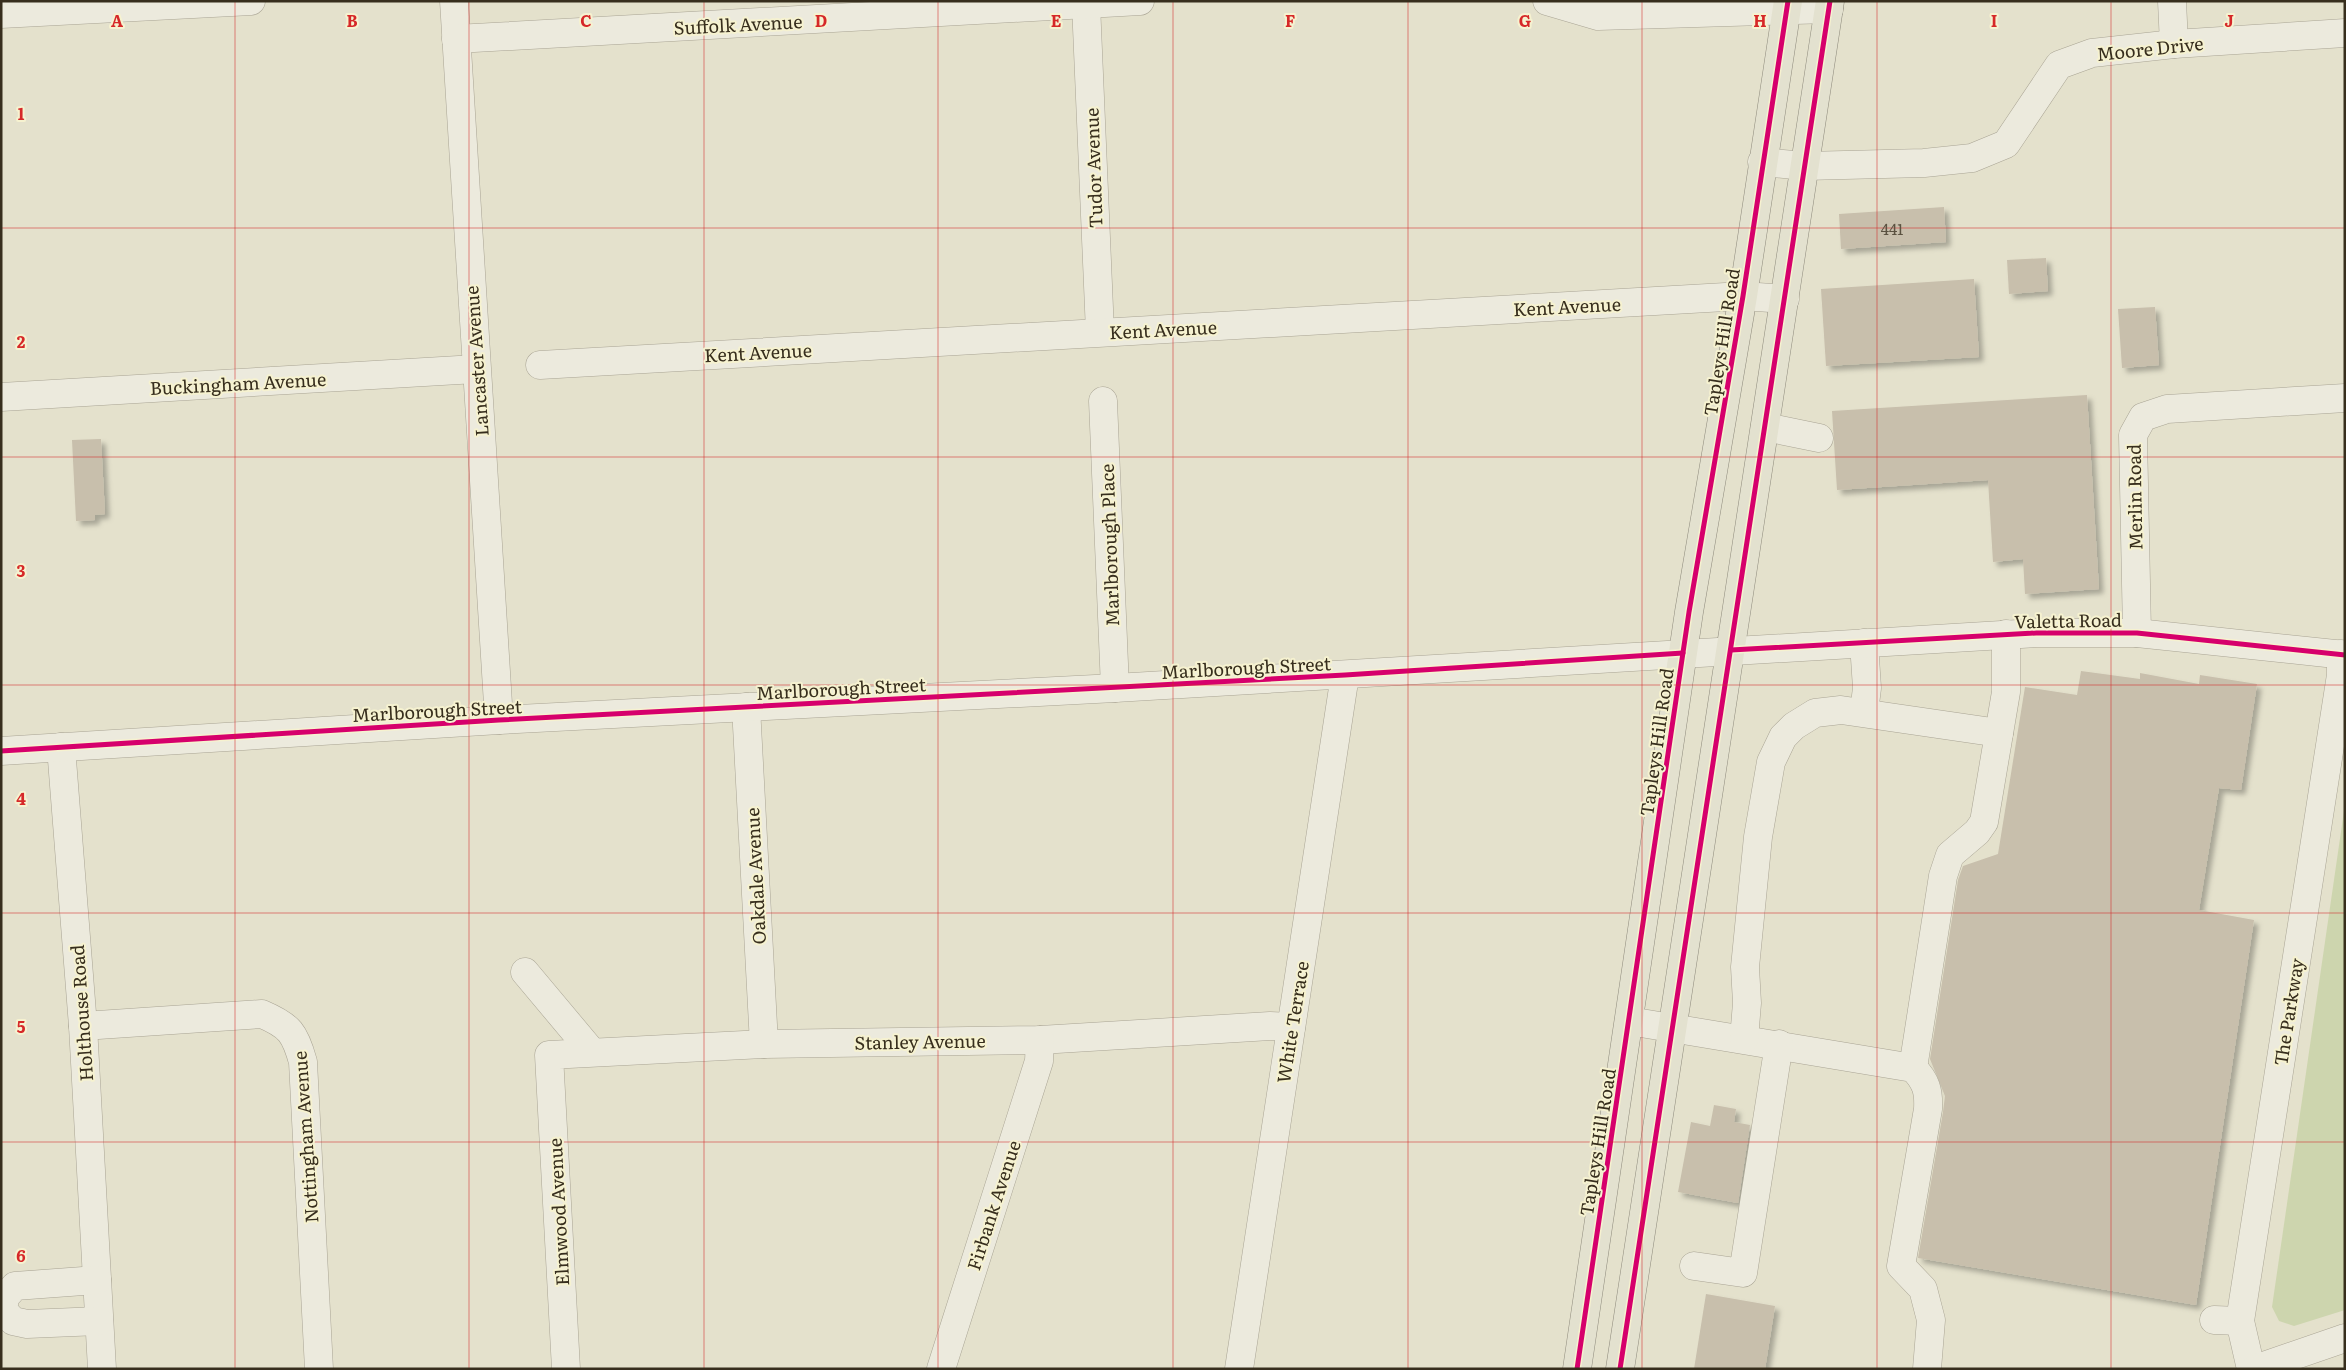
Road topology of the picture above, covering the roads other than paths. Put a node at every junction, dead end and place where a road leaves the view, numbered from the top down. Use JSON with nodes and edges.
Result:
{"nodes":[{"id":1,"x":252,"y":1,"type":"edge"},
{"id":2,"x":454,"y":1,"type":"edge"},
{"id":3,"x":1140,"y":1,"type":"edge"},
{"id":4,"x":1547,"y":1,"type":"edge"},
{"id":5,"x":2172,"y":1,"type":"edge"},
{"id":6,"x":1086,"y":4,"type":"junction"},
{"id":7,"x":1788,"y":5,"type":"edge"},
{"id":8,"x":1829,"y":5,"type":"edge"},
{"id":9,"x":1,"y":14,"type":"edge"},
{"id":10,"x":2345,"y":33,"type":"edge"},
{"id":11,"x":456,"y":40,"type":"junction"},
{"id":12,"x":2174,"y":44,"type":"junction"},
{"id":13,"x":1762,"y":162,"type":"junction"},
{"id":14,"x":1805,"y":166,"type":"junction"},
{"id":15,"x":1743,"y":296,"type":"junction"},
{"id":16,"x":1785,"y":299,"type":"junction"},
{"id":17,"x":1100,"y":332,"type":"junction"},
{"id":18,"x":540,"y":365,"type":"dead end"},
{"id":19,"x":476,"y":369,"type":"junction"},
{"id":20,"x":1,"y":397,"type":"edge"},
{"id":21,"x":2345,"y":398,"type":"edge"},
{"id":22,"x":1103,"y":401,"type":"dead end"},
{"id":23,"x":1765,"y":427,"type":"junction"},
{"id":24,"x":1819,"y":438,"type":"dead end"},
{"id":25,"x":2137,"y":633,"type":"junction"},
{"id":26,"x":2006,"y":634,"type":"junction"},
{"id":27,"x":1864,"y":643,"type":"junction"},
{"id":28,"x":1731,"y":650,"type":"junction"},
{"id":29,"x":1683,"y":653,"type":"junction"},
{"id":30,"x":2343,"y":654,"type":"edge"},
{"id":31,"x":1345,"y":675,"type":"junction"},
{"id":32,"x":1115,"y":688,"type":"junction"},
{"id":33,"x":746,"y":707,"type":"junction"},
{"id":34,"x":1864,"y":712,"type":"junction"},
{"id":35,"x":499,"y":720,"type":"junction"},
{"id":36,"x":1999,"y":733,"type":"junction"},
{"id":37,"x":61,"y":747,"type":"junction"},
{"id":38,"x":1,"y":750,"type":"edge"},
{"id":39,"x":525,"y":972,"type":"dead end"},
{"id":40,"x":1629,"y":1021,"type":"junction"},
{"id":41,"x":83,"y":1026,"type":"junction"},
{"id":42,"x":1291,"y":1027,"type":"junction"},
{"id":43,"x":1673,"y":1027,"type":"junction"},
{"id":44,"x":1744,"y":1039,"type":"junction"},
{"id":45,"x":1040,"y":1040,"type":"junction"},
{"id":46,"x":764,"y":1044,"type":"junction"},
{"id":47,"x":1779,"y":1044,"type":"junction"},
{"id":48,"x":592,"y":1052,"type":"junction"},
{"id":49,"x":549,"y":1055,"type":"joint"},
{"id":50,"x":1913,"y":1068,"type":"junction"},
{"id":51,"x":1694,"y":1266,"type":"dead end"},
{"id":52,"x":96,"y":1280,"type":"junction"},
{"id":53,"x":99,"y":1321,"type":"junction"},
{"id":54,"x":2345,"y":1338,"type":"edge"},
{"id":55,"x":102,"y":1369,"type":"edge"},
{"id":56,"x":319,"y":1369,"type":"edge"},
{"id":57,"x":566,"y":1369,"type":"edge"},
{"id":58,"x":941,"y":1369,"type":"edge"},
{"id":59,"x":1240,"y":1369,"type":"edge"},
{"id":60,"x":1576,"y":1369,"type":"edge"},
{"id":61,"x":1620,"y":1369,"type":"edge"},
{"id":62,"x":1927,"y":1369,"type":"edge"},
{"id":63,"x":2251,"y":1369,"type":"edge"},
{"id":64,"x":2256,"y":1369,"type":"edge"}],
"edges":[{"from":1,"to":9,"type":"street"},
{"from":2,"to":11,"type":"street","name":"Lancaster Avenue"},
{"from":3,"to":6,"type":"street","name":"Suffolk Avenue"},
{"from":4,"to":7,"type":"street"},
{"from":5,"to":12,"type":"street"},
{"from":6,"to":11,"type":"street","name":"Suffolk Avenue"},
{"from":6,"to":17,"type":"street","name":"Tudor Avenue"},
{"from":7,"to":8,"type":"street"},
{"from":7,"to":13,"type":"main road","name":"Tapleys Hill Road"},
{"from":8,"to":14,"type":"main road"},
{"from":10,"to":12,"type":"street","name":"Moore Drive"},
{"from":11,"to":19,"type":"street","name":"Lancaster Avenue"},
{"from":12,"to":14,"type":"street","name":"Moore Drive"},
{"from":13,"to":14,"type":"street","name":"Moore Drive"},
{"from":13,"to":15,"type":"main road","name":"Tapleys Hill Road"},
{"from":14,"to":16,"type":"main road"},
{"from":15,"to":16,"type":"street","name":"Kent Avenue"},
{"from":15,"to":17,"type":"street","name":"Kent Avenue"},
{"from":15,"to":29,"type":"main road","name":"Tapleys Hill Road"},
{"from":16,"to":23,"type":"main road"},
{"from":17,"to":18,"type":"street","name":"Kent Avenue"},
{"from":19,"to":20,"type":"street","name":"Buckingham Avenue"},
{"from":19,"to":35,"type":"street","name":"Lancaster Avenue"},
{"from":21,"to":25,"type":"street","name":"Merlin Road"},
{"from":22,"to":32,"type":"street","name":"Marlborough Place"},
{"from":23,"to":24,"type":"street"},
{"from":23,"to":28,"type":"main road"},
{"from":25,"to":26,"type":"street","name":"Valetta Road"},
{"from":25,"to":30,"type":"street","name":"Valetta Road"},
{"from":26,"to":27,"type":"street","name":"Valetta Road"},
{"from":26,"to":36,"type":"street"},
{"from":27,"to":28,"type":"street","name":"Valetta Road"},
{"from":27,"to":34,"type":"street"},
{"from":28,"to":29,"type":"street","name":"Marlborough Street"},
{"from":28,"to":43,"type":"main road"},
{"from":29,"to":31,"type":"street","name":"Marlborough Street"},
{"from":29,"to":40,"type":"main road","name":"Tapleys Hill Road"},
{"from":30,"to":63,"type":"street","name":"The Parkway"},
{"from":31,"to":32,"type":"street","name":"Marlborough Street"},
{"from":31,"to":42,"type":"street","name":"White Terrace"},
{"from":32,"to":33,"type":"street","name":"Marlborough Street"},
{"from":33,"to":35,"type":"street","name":"Marlborough Street"},
{"from":33,"to":46,"type":"street","name":"Oakdale Avenue"},
{"from":34,"to":36,"type":"street"},
{"from":34,"to":44,"type":"street"},
{"from":35,"to":37,"type":"street","name":"Marlborough Street"},
{"from":36,"to":50,"type":"street"},
{"from":37,"to":38,"type":"street","name":"Marlborough Street"},
{"from":37,"to":41,"type":"street","name":"Holthouse Road"},
{"from":39,"to":48,"type":"street"},
{"from":40,"to":43,"type":"street"},
{"from":40,"to":60,"type":"main road","name":"Tapleys Hill Road"},
{"from":41,"to":52,"type":"street","name":"Holthouse Road"},
{"from":41,"to":56,"type":"street","name":"Nottingham Avenue"},
{"from":42,"to":45,"type":"street","name":"Stanley Avenue"},
{"from":42,"to":59,"type":"street","name":"White Terrace"},
{"from":43,"to":44,"type":"street"},
{"from":43,"to":61,"type":"main road"},
{"from":44,"to":47,"type":"street"},
{"from":45,"to":46,"type":"street","name":"Stanley Avenue"},
{"from":45,"to":58,"type":"street","name":"Firbank Avenue"},
{"from":46,"to":48,"type":"street","name":"Stanley Avenue"},
{"from":47,"to":50,"type":"street"},
{"from":47,"to":51,"type":"street"},
{"from":48,"to":49,"type":"street","name":"Stanley Avenue"},
{"from":49,"to":57,"type":"street","name":"Elmwood Avenue"},
{"from":50,"to":62,"type":"street"},
{"from":52,"to":53,"type":"street","name":"Holthouse Road"},
{"from":52,"to":53,"type":"street"},
{"from":53,"to":55,"type":"street","name":"Holthouse Road"},
{"from":54,"to":64,"type":"street"}]}
